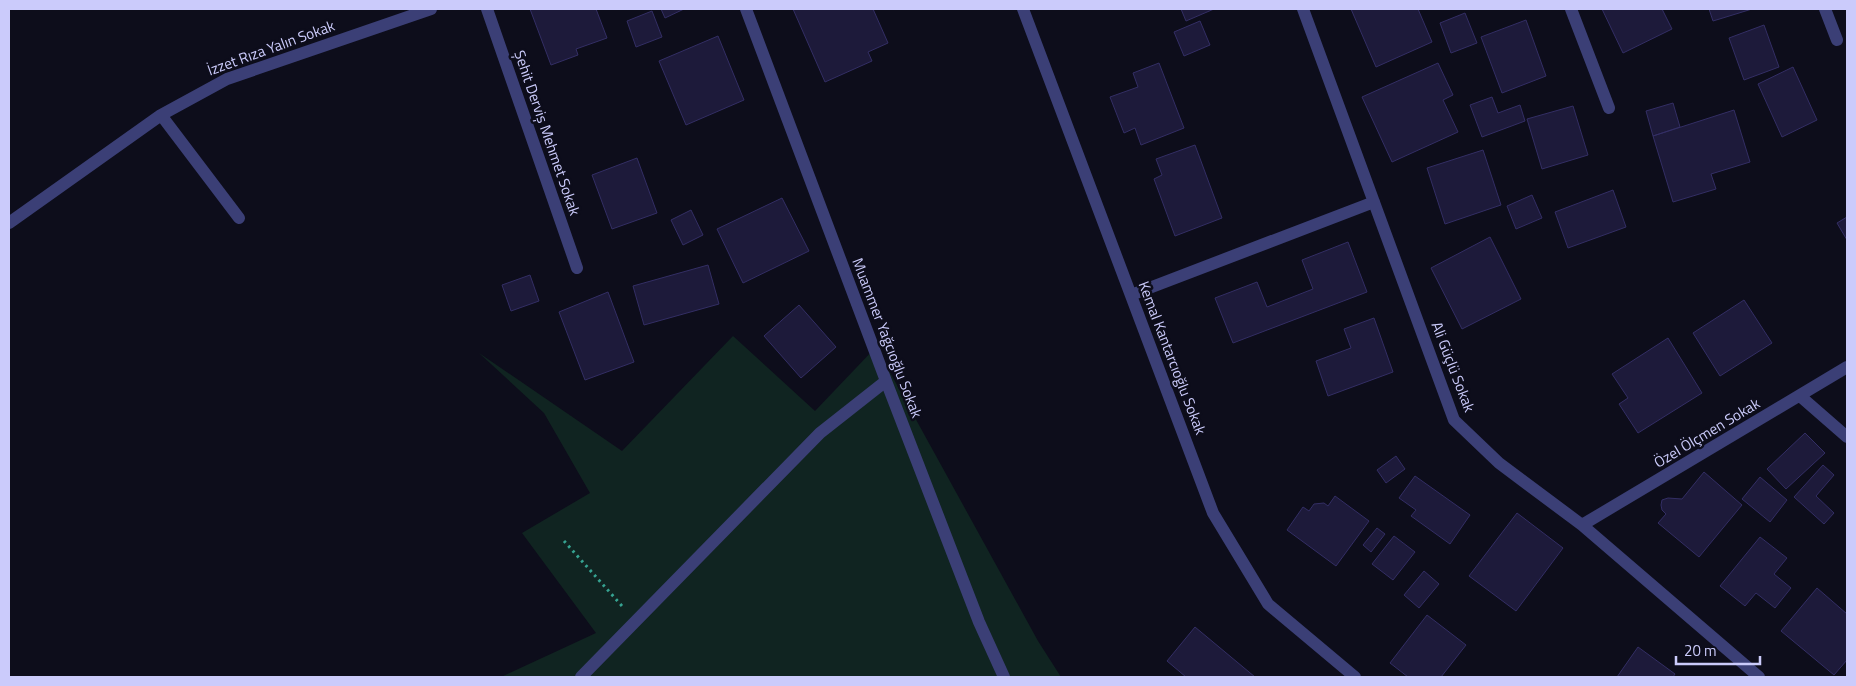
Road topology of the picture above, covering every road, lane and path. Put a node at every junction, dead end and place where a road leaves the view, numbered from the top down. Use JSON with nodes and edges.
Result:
{"nodes":[{"id":1,"x":431,"y":9,"type":"edge"},
{"id":2,"x":487,"y":9,"type":"edge"},
{"id":3,"x":746,"y":9,"type":"edge"},
{"id":4,"x":1024,"y":9,"type":"edge"},
{"id":5,"x":1303,"y":9,"type":"edge"},
{"id":6,"x":1571,"y":9,"type":"edge"},
{"id":7,"x":1825,"y":9,"type":"edge"},
{"id":8,"x":1837,"y":40,"type":"dead end"},
{"id":9,"x":1609,"y":108,"type":"dead end"},
{"id":10,"x":161,"y":115,"type":"junction"},
{"id":11,"x":1374,"y":202,"type":"junction"},
{"id":12,"x":239,"y":218,"type":"dead end"},
{"id":13,"x":9,"y":223,"type":"edge"},
{"id":14,"x":577,"y":268,"type":"dead end"},
{"id":15,"x":1131,"y":295,"type":"junction"},
{"id":16,"x":1847,"y":367,"type":"edge"},
{"id":17,"x":886,"y":382,"type":"junction"},
{"id":18,"x":1800,"y":396,"type":"junction"},
{"id":19,"x":1847,"y":437,"type":"edge"},
{"id":20,"x":1582,"y":525,"type":"junction"},
{"id":21,"x":564,"y":541,"type":"dead end"},
{"id":22,"x":636,"y":622,"type":"junction"},
{"id":23,"x":581,"y":677,"type":"edge"},
{"id":24,"x":1004,"y":677,"type":"edge"},
{"id":25,"x":1355,"y":677,"type":"edge"},
{"id":26,"x":1759,"y":677,"type":"edge"}],
"edges":[{"from":1,"to":10,"type":"street","name":"İzzet Rıza Yalın Sokak"},
{"from":2,"to":14,"type":"street","name":"Şehit Derviş Mehmet Sokak"},
{"from":3,"to":17,"type":"street","name":"Muammer Yağcıoğlu Sokak"},
{"from":4,"to":15,"type":"street","name":"Kemal Kantarcıoğlu Sokak"},
{"from":5,"to":11,"type":"street","name":"Ali Güçlü Sokak"},
{"from":6,"to":9,"type":"street"},
{"from":7,"to":8,"type":"street"},
{"from":10,"to":12,"type":"street"},
{"from":10,"to":13,"type":"street","name":"İzzet Rıza Yalın Sokak"},
{"from":11,"to":15,"type":"street"},
{"from":11,"to":20,"type":"street","name":"Ali Güçlü Sokak"},
{"from":15,"to":25,"type":"street","name":"Kemal Kantarcıoğlu Sokak"},
{"from":16,"to":18,"type":"street","name":"Özel Ölçmen Sokak"},
{"from":17,"to":22,"type":"street"},
{"from":17,"to":24,"type":"street","name":"Muammer Yağcıoğlu Sokak"},
{"from":18,"to":19,"type":"street"},
{"from":18,"to":20,"type":"street","name":"Özel Ölçmen Sokak"},
{"from":20,"to":26,"type":"street","name":"Ali Güçlü Sokak"},
{"from":21,"to":22,"type":"path"},
{"from":22,"to":23,"type":"street"}]}
